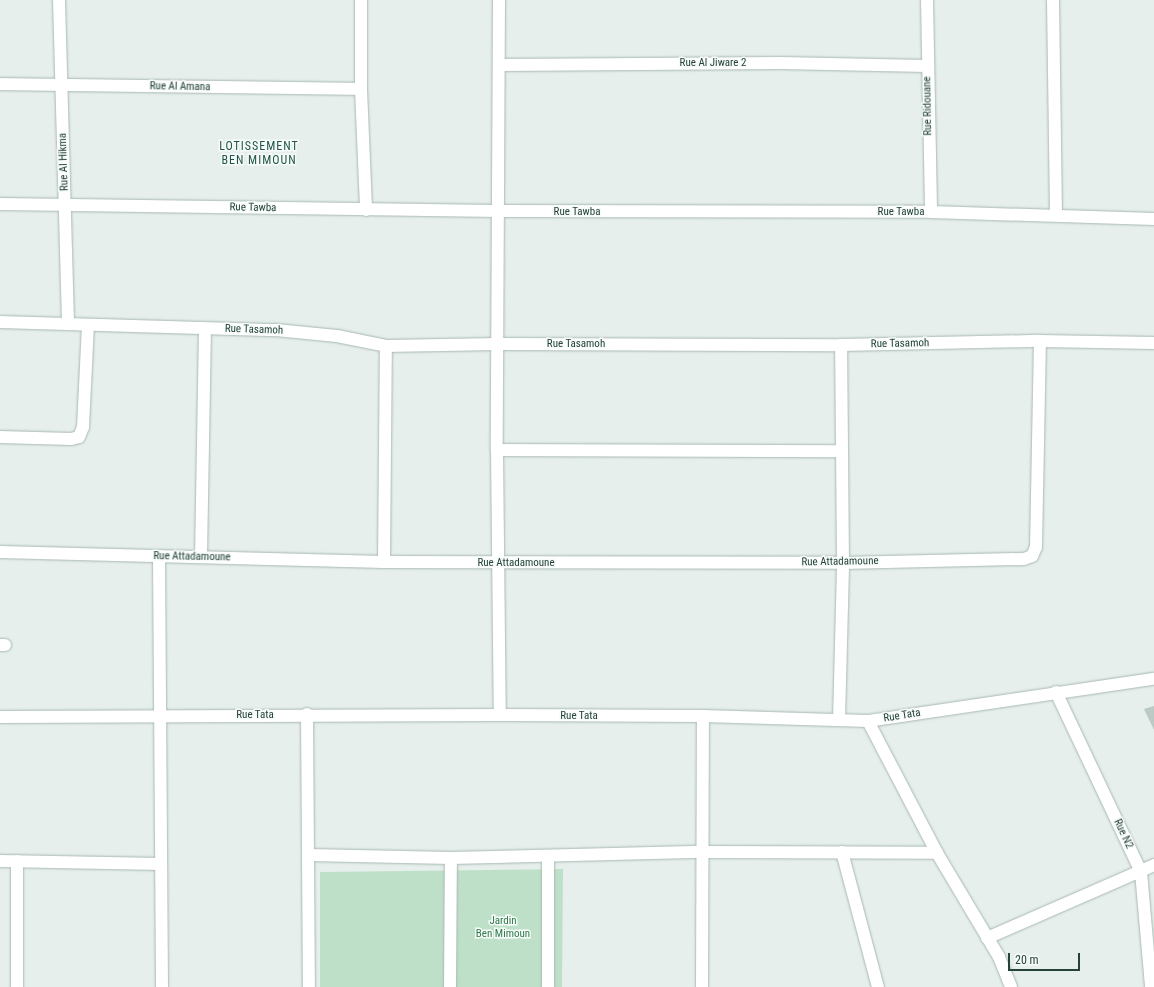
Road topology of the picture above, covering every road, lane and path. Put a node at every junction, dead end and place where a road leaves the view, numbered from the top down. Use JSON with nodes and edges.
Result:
{"nodes":[{"id":1,"x":58,"y":0,"type":"edge"},
{"id":2,"x":361,"y":0,"type":"edge"},
{"id":3,"x":499,"y":0,"type":"edge"},
{"id":4,"x":927,"y":0,"type":"edge"},
{"id":5,"x":1053,"y":0,"type":"edge"},
{"id":6,"x":499,"y":65,"type":"junction"},
{"id":7,"x":927,"y":66,"type":"junction"},
{"id":8,"x":0,"y":84,"type":"edge"},
{"id":9,"x":61,"y":85,"type":"junction"},
{"id":10,"x":361,"y":89,"type":"junction"},
{"id":11,"x":0,"y":204,"type":"edge"},
{"id":12,"x":66,"y":205,"type":"junction"},
{"id":13,"x":366,"y":210,"type":"junction"},
{"id":14,"x":498,"y":211,"type":"junction"},
{"id":15,"x":931,"y":212,"type":"junction"},
{"id":16,"x":1056,"y":215,"type":"junction"},
{"id":17,"x":1154,"y":219,"type":"edge"},
{"id":18,"x":0,"y":322,"type":"edge"},
{"id":19,"x":68,"y":324,"type":"junction"},
{"id":20,"x":88,"y":325,"type":"junction"},
{"id":21,"x":205,"y":329,"type":"junction"},
{"id":22,"x":1040,"y":341,"type":"junction"},
{"id":23,"x":1154,"y":343,"type":"edge"},
{"id":24,"x":498,"y":344,"type":"junction"},
{"id":25,"x":841,"y":345,"type":"junction"},
{"id":26,"x":386,"y":346,"type":"junction"},
{"id":27,"x":0,"y":437,"type":"edge"},
{"id":28,"x":497,"y":450,"type":"junction"},
{"id":29,"x":841,"y":451,"type":"junction"},
{"id":30,"x":0,"y":552,"type":"edge"},
{"id":31,"x":159,"y":556,"type":"junction"},
{"id":32,"x":201,"y":557,"type":"junction"},
{"id":33,"x":384,"y":562,"type":"junction"},
{"id":34,"x":499,"y":563,"type":"junction"},
{"id":35,"x":843,"y":563,"type":"junction"},
{"id":36,"x":1154,"y":680,"type":"edge"},
{"id":37,"x":1056,"y":692,"type":"junction"},
{"id":38,"x":307,"y":714,"type":"junction"},
{"id":39,"x":500,"y":715,"type":"junction"},
{"id":40,"x":161,"y":716,"type":"junction"},
{"id":41,"x":703,"y":716,"type":"junction"},
{"id":42,"x":0,"y":717,"type":"edge"},
{"id":43,"x":839,"y":720,"type":"junction"},
{"id":44,"x":868,"y":721,"type":"junction"},
{"id":45,"x":702,"y":852,"type":"junction"},
{"id":46,"x":842,"y":852,"type":"junction"},
{"id":47,"x":937,"y":853,"type":"junction"},
{"id":48,"x":308,"y":855,"type":"junction"},
{"id":49,"x":548,"y":856,"type":"junction"},
{"id":50,"x":451,"y":858,"type":"junction"},
{"id":51,"x":0,"y":861,"type":"edge"},
{"id":52,"x":17,"y":861,"type":"junction"},
{"id":53,"x":161,"y":864,"type":"junction"},
{"id":54,"x":1154,"y":865,"type":"edge"},
{"id":55,"x":1141,"y":872,"type":"junction"},
{"id":56,"x":987,"y":938,"type":"junction"},
{"id":57,"x":17,"y":987,"type":"edge"},
{"id":58,"x":162,"y":987,"type":"edge"},
{"id":59,"x":309,"y":987,"type":"edge"},
{"id":60,"x":450,"y":987,"type":"edge"},
{"id":61,"x":548,"y":987,"type":"edge"},
{"id":62,"x":702,"y":987,"type":"edge"},
{"id":63,"x":878,"y":987,"type":"edge"},
{"id":64,"x":1011,"y":987,"type":"edge"},
{"id":65,"x":1151,"y":987,"type":"edge"}],
"edges":[{"from":1,"to":9,"type":"street","name":"Rue Al Hikma"},
{"from":2,"to":10,"type":"street"},
{"from":3,"to":6,"type":"street"},
{"from":4,"to":7,"type":"street","name":"Rue Ridouane"},
{"from":5,"to":16,"type":"street"},
{"from":6,"to":7,"type":"street","name":"Rue Al Jiware 2"},
{"from":6,"to":14,"type":"street"},
{"from":7,"to":15,"type":"street","name":"Rue Ridouane"},
{"from":8,"to":9,"type":"street","name":"Rue Al Amana"},
{"from":9,"to":10,"type":"street","name":"Rue Al Amana"},
{"from":9,"to":12,"type":"street","name":"Rue Al Hikma"},
{"from":10,"to":13,"type":"street"},
{"from":11,"to":12,"type":"street","name":"Rue Tawba"},
{"from":12,"to":13,"type":"street","name":"Rue Tawba"},
{"from":12,"to":19,"type":"street","name":"Rue Al Hikma"},
{"from":13,"to":14,"type":"street","name":"Rue Tawba"},
{"from":14,"to":15,"type":"street","name":"Rue Tawba"},
{"from":14,"to":24,"type":"street"},
{"from":15,"to":16,"type":"street","name":"Rue Tawba"},
{"from":16,"to":17,"type":"street","name":"Rue Tawba"},
{"from":18,"to":19,"type":"street","name":"Rue Tasamoh"},
{"from":19,"to":20,"type":"street","name":"Rue Tasamoh"},
{"from":20,"to":21,"type":"street","name":"Rue Tasamoh"},
{"from":20,"to":27,"type":"street"},
{"from":21,"to":26,"type":"street","name":"Rue Tasamoh"},
{"from":21,"to":32,"type":"street"},
{"from":22,"to":23,"type":"street","name":"Rue Tasamoh"},
{"from":22,"to":25,"type":"street","name":"Rue Tasamoh"},
{"from":22,"to":35,"type":"street","name":"Rue Attadamoune"},
{"from":24,"to":25,"type":"street","name":"Rue Tasamoh"},
{"from":24,"to":26,"type":"street","name":"Rue Tasamoh"},
{"from":24,"to":28,"type":"street"},
{"from":25,"to":29,"type":"street"},
{"from":26,"to":33,"type":"street"},
{"from":28,"to":29,"type":"street"},
{"from":28,"to":34,"type":"street"},
{"from":29,"to":35,"type":"street"},
{"from":30,"to":31,"type":"street","name":"Rue Attadamoune"},
{"from":31,"to":32,"type":"street","name":"Rue Attadamoune"},
{"from":31,"to":40,"type":"street"},
{"from":32,"to":33,"type":"street","name":"Rue Attadamoune"},
{"from":33,"to":34,"type":"street","name":"Rue Attadamoune"},
{"from":34,"to":35,"type":"street","name":"Rue Attadamoune"},
{"from":34,"to":39,"type":"street"},
{"from":35,"to":43,"type":"street"},
{"from":36,"to":37,"type":"street","name":"Rue Tata"},
{"from":37,"to":44,"type":"street","name":"Rue Tata"},
{"from":37,"to":55,"type":"street","name":"Rue N2"},
{"from":38,"to":39,"type":"street","name":"Rue Tata"},
{"from":38,"to":40,"type":"street","name":"Rue Tata"},
{"from":38,"to":48,"type":"street"},
{"from":39,"to":41,"type":"street","name":"Rue Tata"},
{"from":40,"to":42,"type":"street","name":"Rue Tata"},
{"from":40,"to":53,"type":"street"},
{"from":41,"to":43,"type":"street","name":"Rue Tata"},
{"from":41,"to":45,"type":"street"},
{"from":43,"to":44,"type":"street","name":"Rue Tata"},
{"from":44,"to":47,"type":"street"},
{"from":45,"to":46,"type":"street"},
{"from":45,"to":49,"type":"street"},
{"from":45,"to":62,"type":"street"},
{"from":46,"to":47,"type":"street"},
{"from":46,"to":63,"type":"street"},
{"from":47,"to":56,"type":"street"},
{"from":48,"to":50,"type":"street"},
{"from":48,"to":59,"type":"street"},
{"from":49,"to":50,"type":"street"},
{"from":49,"to":61,"type":"street"},
{"from":50,"to":60,"type":"street"},
{"from":51,"to":52,"type":"street"},
{"from":52,"to":53,"type":"street"},
{"from":52,"to":57,"type":"street"},
{"from":53,"to":58,"type":"street"},
{"from":54,"to":55,"type":"street"},
{"from":55,"to":56,"type":"street"},
{"from":55,"to":65,"type":"street","name":"Rue N2"},
{"from":56,"to":64,"type":"street"}]}
